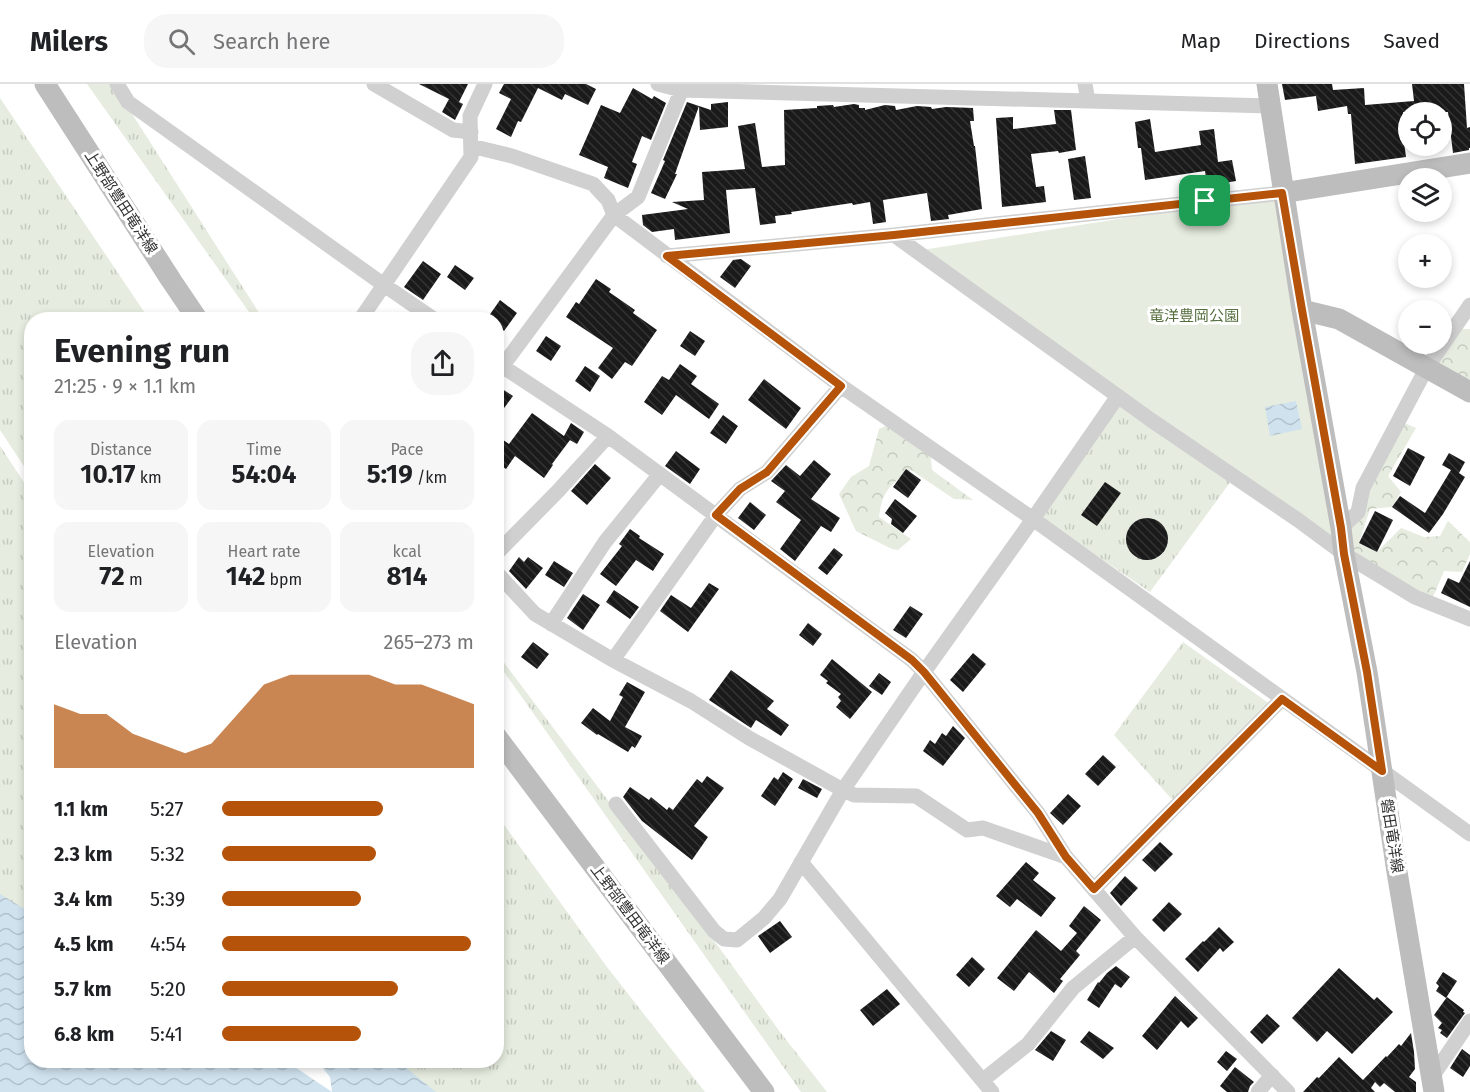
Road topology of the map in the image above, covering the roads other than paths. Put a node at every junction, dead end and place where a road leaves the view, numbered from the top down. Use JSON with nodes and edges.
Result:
{"nodes":[{"id":1,"x":45,"y":84,"type":"edge"},
{"id":2,"x":117,"y":84,"type":"edge"},
{"id":3,"x":374,"y":84,"type":"edge"},
{"id":4,"x":485,"y":84,"type":"edge"},
{"id":5,"x":658,"y":84,"type":"edge"},
{"id":6,"x":1085,"y":84,"type":"edge"},
{"id":7,"x":1267,"y":84,"type":"edge"},
{"id":8,"x":682,"y":87,"type":"edge"},
{"id":9,"x":1088,"y":101,"type":"junction"},
{"id":10,"x":1270,"y":106,"type":"junction"},
{"id":11,"x":471,"y":139,"type":"junction"},
{"id":12,"x":1470,"y":163,"type":"edge"},
{"id":13,"x":1282,"y":193,"type":"junction"},
{"id":14,"x":614,"y":215,"type":"junction"},
{"id":15,"x":894,"y":235,"type":"junction"},
{"id":16,"x":667,"y":256,"type":"junction"},
{"id":17,"x":384,"y":285,"type":"junction"},
{"id":18,"x":1470,"y":304,"type":"edge"},
{"id":19,"x":1302,"y":310,"type":"junction"},
{"id":20,"x":193,"y":312,"type":"edge"},
{"id":21,"x":365,"y":312,"type":"edge"},
{"id":22,"x":423,"y":312,"type":"edge"},
{"id":23,"x":504,"y":361,"type":"edge"},
{"id":24,"x":1426,"y":369,"type":"junction"},
{"id":25,"x":504,"y":371,"type":"edge"},
{"id":26,"x":841,"y":386,"type":"junction"},
{"id":27,"x":1470,"y":392,"type":"edge"},
{"id":28,"x":1118,"y":396,"type":"junction"},
{"id":29,"x":608,"y":436,"type":"junction"},
{"id":30,"x":660,"y":474,"type":"junction"},
{"id":31,"x":716,"y":515,"type":"junction"},
{"id":32,"x":1033,"y":519,"type":"junction"},
{"id":33,"x":1341,"y":528,"type":"junction"},
{"id":34,"x":504,"y":546,"type":"edge"},
{"id":35,"x":1344,"y":554,"type":"junction"},
{"id":36,"x":504,"y":581,"type":"edge"},
{"id":37,"x":1470,"y":619,"type":"edge"},
{"id":38,"x":551,"y":624,"type":"junction"},
{"id":39,"x":613,"y":660,"type":"junction"},
{"id":40,"x":924,"y":672,"type":"junction"},
{"id":41,"x":1282,"y":699,"type":"junction"},
{"id":42,"x":504,"y":747,"type":"edge"},
{"id":43,"x":1382,"y":771,"type":"junction"},
{"id":44,"x":843,"y":790,"type":"junction"},
{"id":45,"x":616,"y":804,"type":"dead end"},
{"id":46,"x":1470,"y":834,"type":"edge"},
{"id":47,"x":1066,"y":857,"type":"junction"},
{"id":48,"x":801,"y":862,"type":"junction"},
{"id":49,"x":1094,"y":889,"type":"junction"},
{"id":50,"x":1135,"y":937,"type":"junction"},
{"id":51,"x":1470,"y":1022,"type":"edge"},
{"id":52,"x":1272,"y":1075,"type":"junction"},
{"id":53,"x":1433,"y":1085,"type":"edge"},
{"id":54,"x":988,"y":1086,"type":"edge"},
{"id":55,"x":764,"y":1092,"type":"edge"},
{"id":56,"x":1258,"y":1092,"type":"edge"},
{"id":57,"x":1288,"y":1092,"type":"edge"}],
"edges":[{"from":1,"to":20,"type":"main road","name":"上野部豊田竜洋線"},
{"from":2,"to":17,"type":"street"},
{"from":3,"to":11,"type":"street"},
{"from":4,"to":11,"type":"street"},
{"from":5,"to":8,"type":"street"},
{"from":6,"to":9,"type":"street"},
{"from":7,"to":10,"type":"main road","name":"磐田竜洋線"},
{"from":8,"to":9,"type":"street"},
{"from":8,"to":14,"type":"street"},
{"from":9,"to":10,"type":"street"},
{"from":10,"to":13,"type":"main road","name":"磐田竜洋線"},
{"from":11,"to":14,"type":"street"},
{"from":11,"to":17,"type":"street"},
{"from":12,"to":13,"type":"main road"},
{"from":13,"to":15,"type":"street"},
{"from":13,"to":19,"type":"main road","name":"磐田竜洋線"},
{"from":14,"to":16,"type":"street"},
{"from":14,"to":23,"type":"street"},
{"from":15,"to":16,"type":"street"},
{"from":15,"to":28,"type":"street"},
{"from":16,"to":26,"type":"street"},
{"from":17,"to":21,"type":"street"},
{"from":17,"to":22,"type":"street"},
{"from":18,"to":24,"type":"street"},
{"from":19,"to":24,"type":"main road"},
{"from":19,"to":33,"type":"main road","name":"磐田竜洋線"},
{"from":24,"to":27,"type":"main road"},
{"from":24,"to":33,"type":"street"},
{"from":25,"to":29,"type":"street"},
{"from":26,"to":31,"type":"street"},
{"from":26,"to":32,"type":"street"},
{"from":28,"to":32,"type":"street"},
{"from":28,"to":35,"type":"street"},
{"from":29,"to":30,"type":"street"},
{"from":29,"to":34,"type":"street"},
{"from":30,"to":31,"type":"street"},
{"from":30,"to":38,"type":"street"},
{"from":31,"to":39,"type":"street"},
{"from":31,"to":40,"type":"street"},
{"from":32,"to":40,"type":"street"},
{"from":32,"to":41,"type":"street"},
{"from":33,"to":35,"type":"main road","name":"磐田竜洋線"},
{"from":35,"to":37,"type":"street"},
{"from":35,"to":43,"type":"main road","name":"磐田竜洋線"},
{"from":36,"to":38,"type":"street"},
{"from":38,"to":39,"type":"street"},
{"from":39,"to":44,"type":"street"},
{"from":40,"to":44,"type":"street"},
{"from":40,"to":47,"type":"street"},
{"from":41,"to":43,"type":"street"},
{"from":41,"to":49,"type":"street"},
{"from":42,"to":55,"type":"main road","name":"上野部豊田竜洋線"},
{"from":43,"to":46,"type":"street"},
{"from":43,"to":53,"type":"main road","name":"磐田竜洋線"},
{"from":44,"to":47,"type":"street"},
{"from":44,"to":48,"type":"street"},
{"from":45,"to":48,"type":"street"},
{"from":47,"to":49,"type":"street"},
{"from":48,"to":54,"type":"street"},
{"from":49,"to":50,"type":"street"},
{"from":50,"to":52,"type":"street"},
{"from":50,"to":54,"type":"street"},
{"from":51,"to":53,"type":"street"},
{"from":52,"to":56,"type":"street"},
{"from":52,"to":57,"type":"street"}]}
